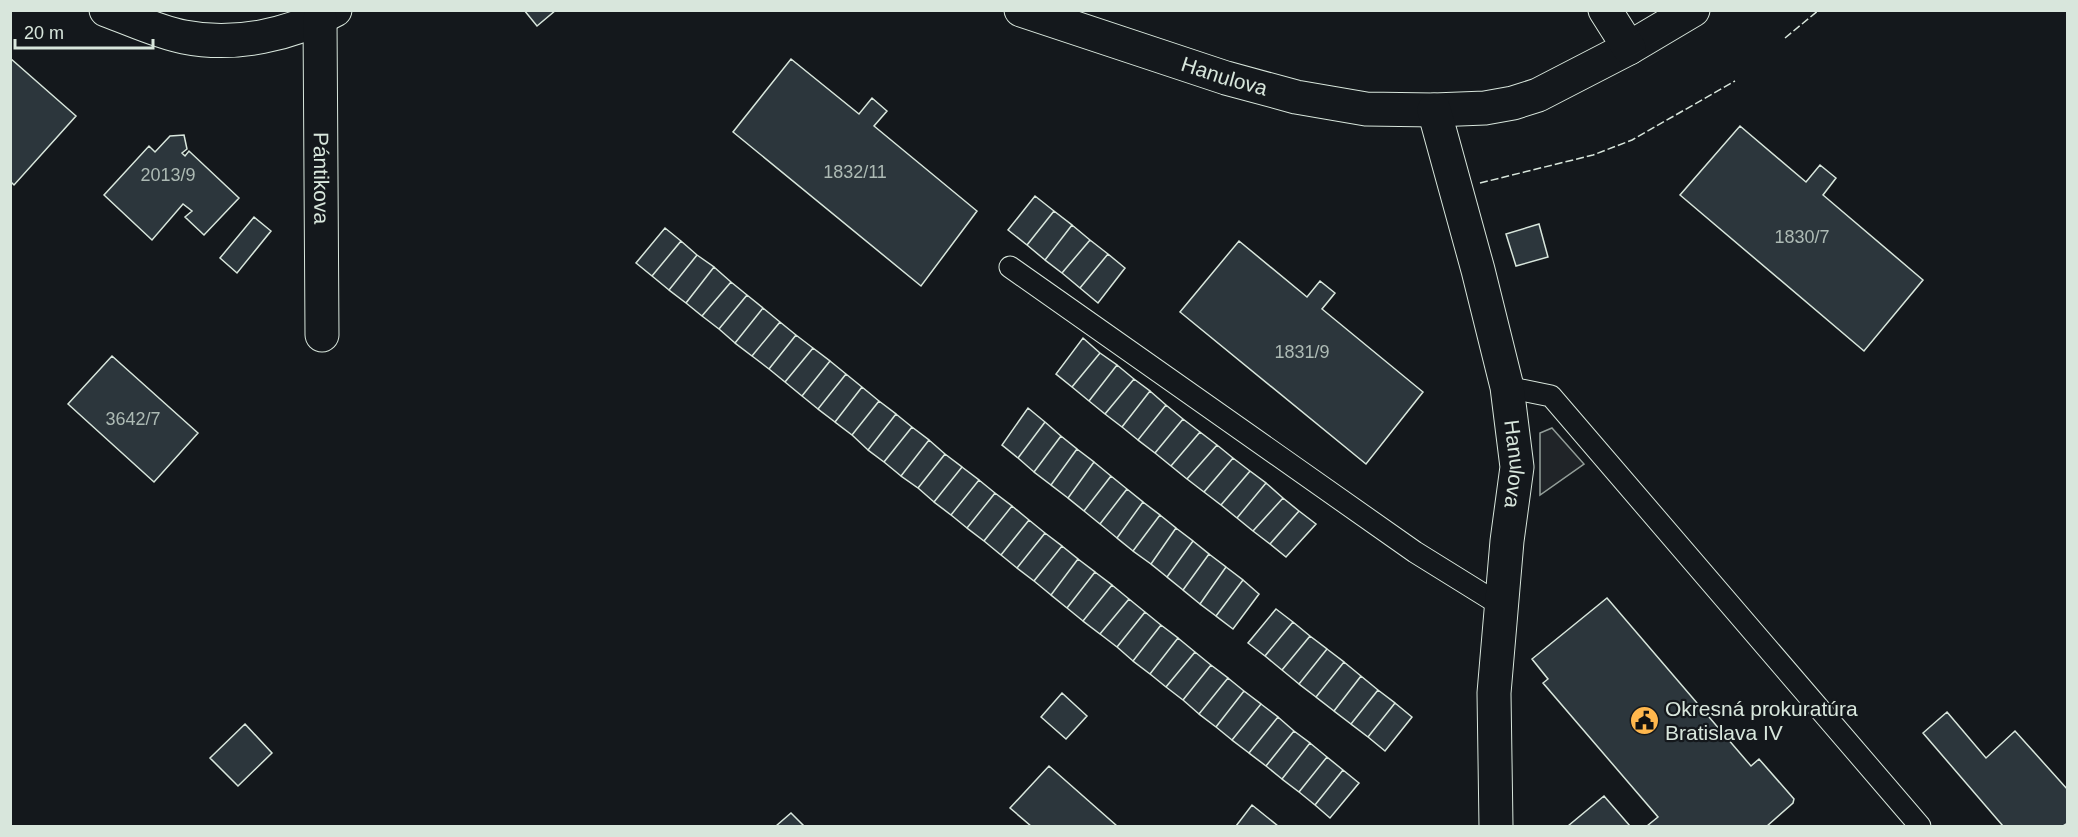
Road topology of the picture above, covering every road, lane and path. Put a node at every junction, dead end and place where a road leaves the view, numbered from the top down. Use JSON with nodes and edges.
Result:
{"nodes":[{"id":1,"x":106,"y":10,"type":"edge"},
{"id":2,"x":1021,"y":10,"type":"edge"},
{"id":3,"x":1605,"y":10,"type":"edge"},
{"id":4,"x":1693,"y":10,"type":"edge"},
{"id":5,"x":328,"y":15,"type":"edge"},
{"id":6,"x":1629,"y":48,"type":"junction"},
{"id":7,"x":1434,"y":110,"type":"junction"},
{"id":8,"x":1010,"y":267,"type":"dead end"},
{"id":9,"x":322,"y":335,"type":"dead end"},
{"id":10,"x":1508,"y":387,"type":"junction"},
{"id":11,"x":1502,"y":606,"type":"junction"},
{"id":12,"x":1496,"y":826,"type":"edge"},
{"id":13,"x":1920,"y":826,"type":"edge"}],
"edges":[{"from":1,"to":5,"type":"street"},
{"from":2,"to":7,"type":"street","name":"Hanulova"},
{"from":3,"to":6,"type":"street"},
{"from":4,"to":6,"type":"street","name":"Hanulova"},
{"from":5,"to":9,"type":"street","name":"Pántikova"},
{"from":6,"to":7,"type":"street","name":"Hanulova"},
{"from":7,"to":10,"type":"street","name":"Hanulova"},
{"from":8,"to":11,"type":"lane"},
{"from":10,"to":11,"type":"street","name":"Hanulova"},
{"from":10,"to":13,"type":"lane"},
{"from":11,"to":12,"type":"street","name":"Hanulova"}]}
